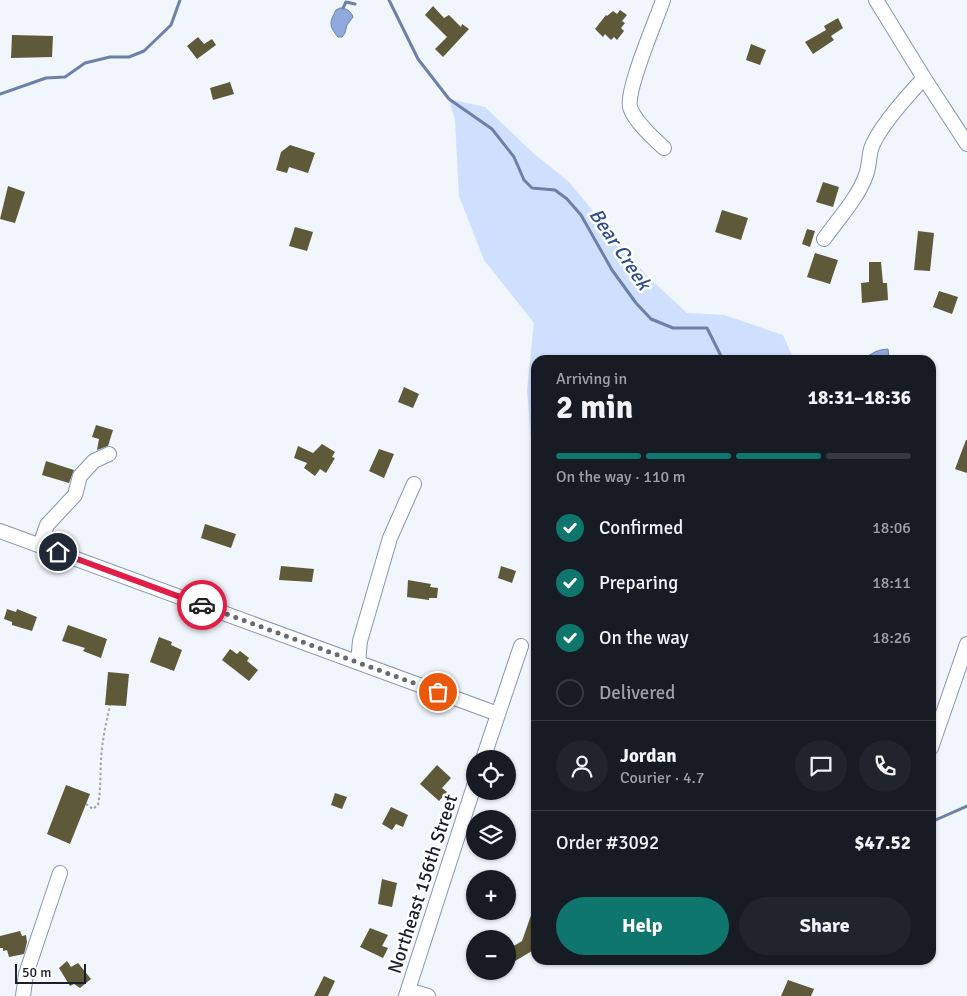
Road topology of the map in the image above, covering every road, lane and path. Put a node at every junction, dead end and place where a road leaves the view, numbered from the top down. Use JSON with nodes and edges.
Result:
{"nodes":[{"id":1,"x":663,"y":0,"type":"edge"},
{"id":2,"x":876,"y":0,"type":"edge"},
{"id":3,"x":924,"y":78,"type":"junction"},
{"id":4,"x":967,"y":144,"type":"edge"},
{"id":5,"x":664,"y":148,"type":"dead end"},
{"id":6,"x":824,"y":239,"type":"dead end"},
{"id":7,"x":109,"y":454,"type":"dead end"},
{"id":8,"x":414,"y":484,"type":"dead end"},
{"id":9,"x":1,"y":535,"type":"edge"},
{"id":10,"x":40,"y":545,"type":"junction"},
{"id":11,"x":967,"y":644,"type":"edge"},
{"id":12,"x":521,"y":646,"type":"dead end"},
{"id":13,"x":358,"y":662,"type":"junction"},
{"id":14,"x":110,"y":705,"type":"dead end"},
{"id":15,"x":498,"y":714,"type":"junction"},
{"id":16,"x":936,"y":734,"type":"edge"},
{"id":17,"x":486,"y":750,"type":"edge"},
{"id":18,"x":469,"y":800,"type":"edge"},
{"id":19,"x":86,"y":804,"type":"dead end"},
{"id":20,"x":60,"y":874,"type":"dead end"},
{"id":21,"x":407,"y":993,"type":"edge"},
{"id":22,"x":23,"y":996,"type":"edge"},
{"id":23,"x":428,"y":996,"type":"edge"}],
"edges":[{"from":1,"to":5,"type":"street"},
{"from":2,"to":3,"type":"street"},
{"from":3,"to":4,"type":"street"},
{"from":3,"to":6,"type":"street"},
{"from":7,"to":10,"type":"street"},
{"from":8,"to":13,"type":"street"},
{"from":9,"to":10,"type":"street"},
{"from":10,"to":13,"type":"street"},
{"from":11,"to":16,"type":"street"},
{"from":12,"to":15,"type":"street"},
{"from":13,"to":15,"type":"street"},
{"from":14,"to":19,"type":"path"},
{"from":15,"to":17,"type":"street"},
{"from":18,"to":21,"type":"street","name":"Northeast 156th Street"},
{"from":20,"to":22,"type":"street"},
{"from":21,"to":23,"type":"street"}]}
